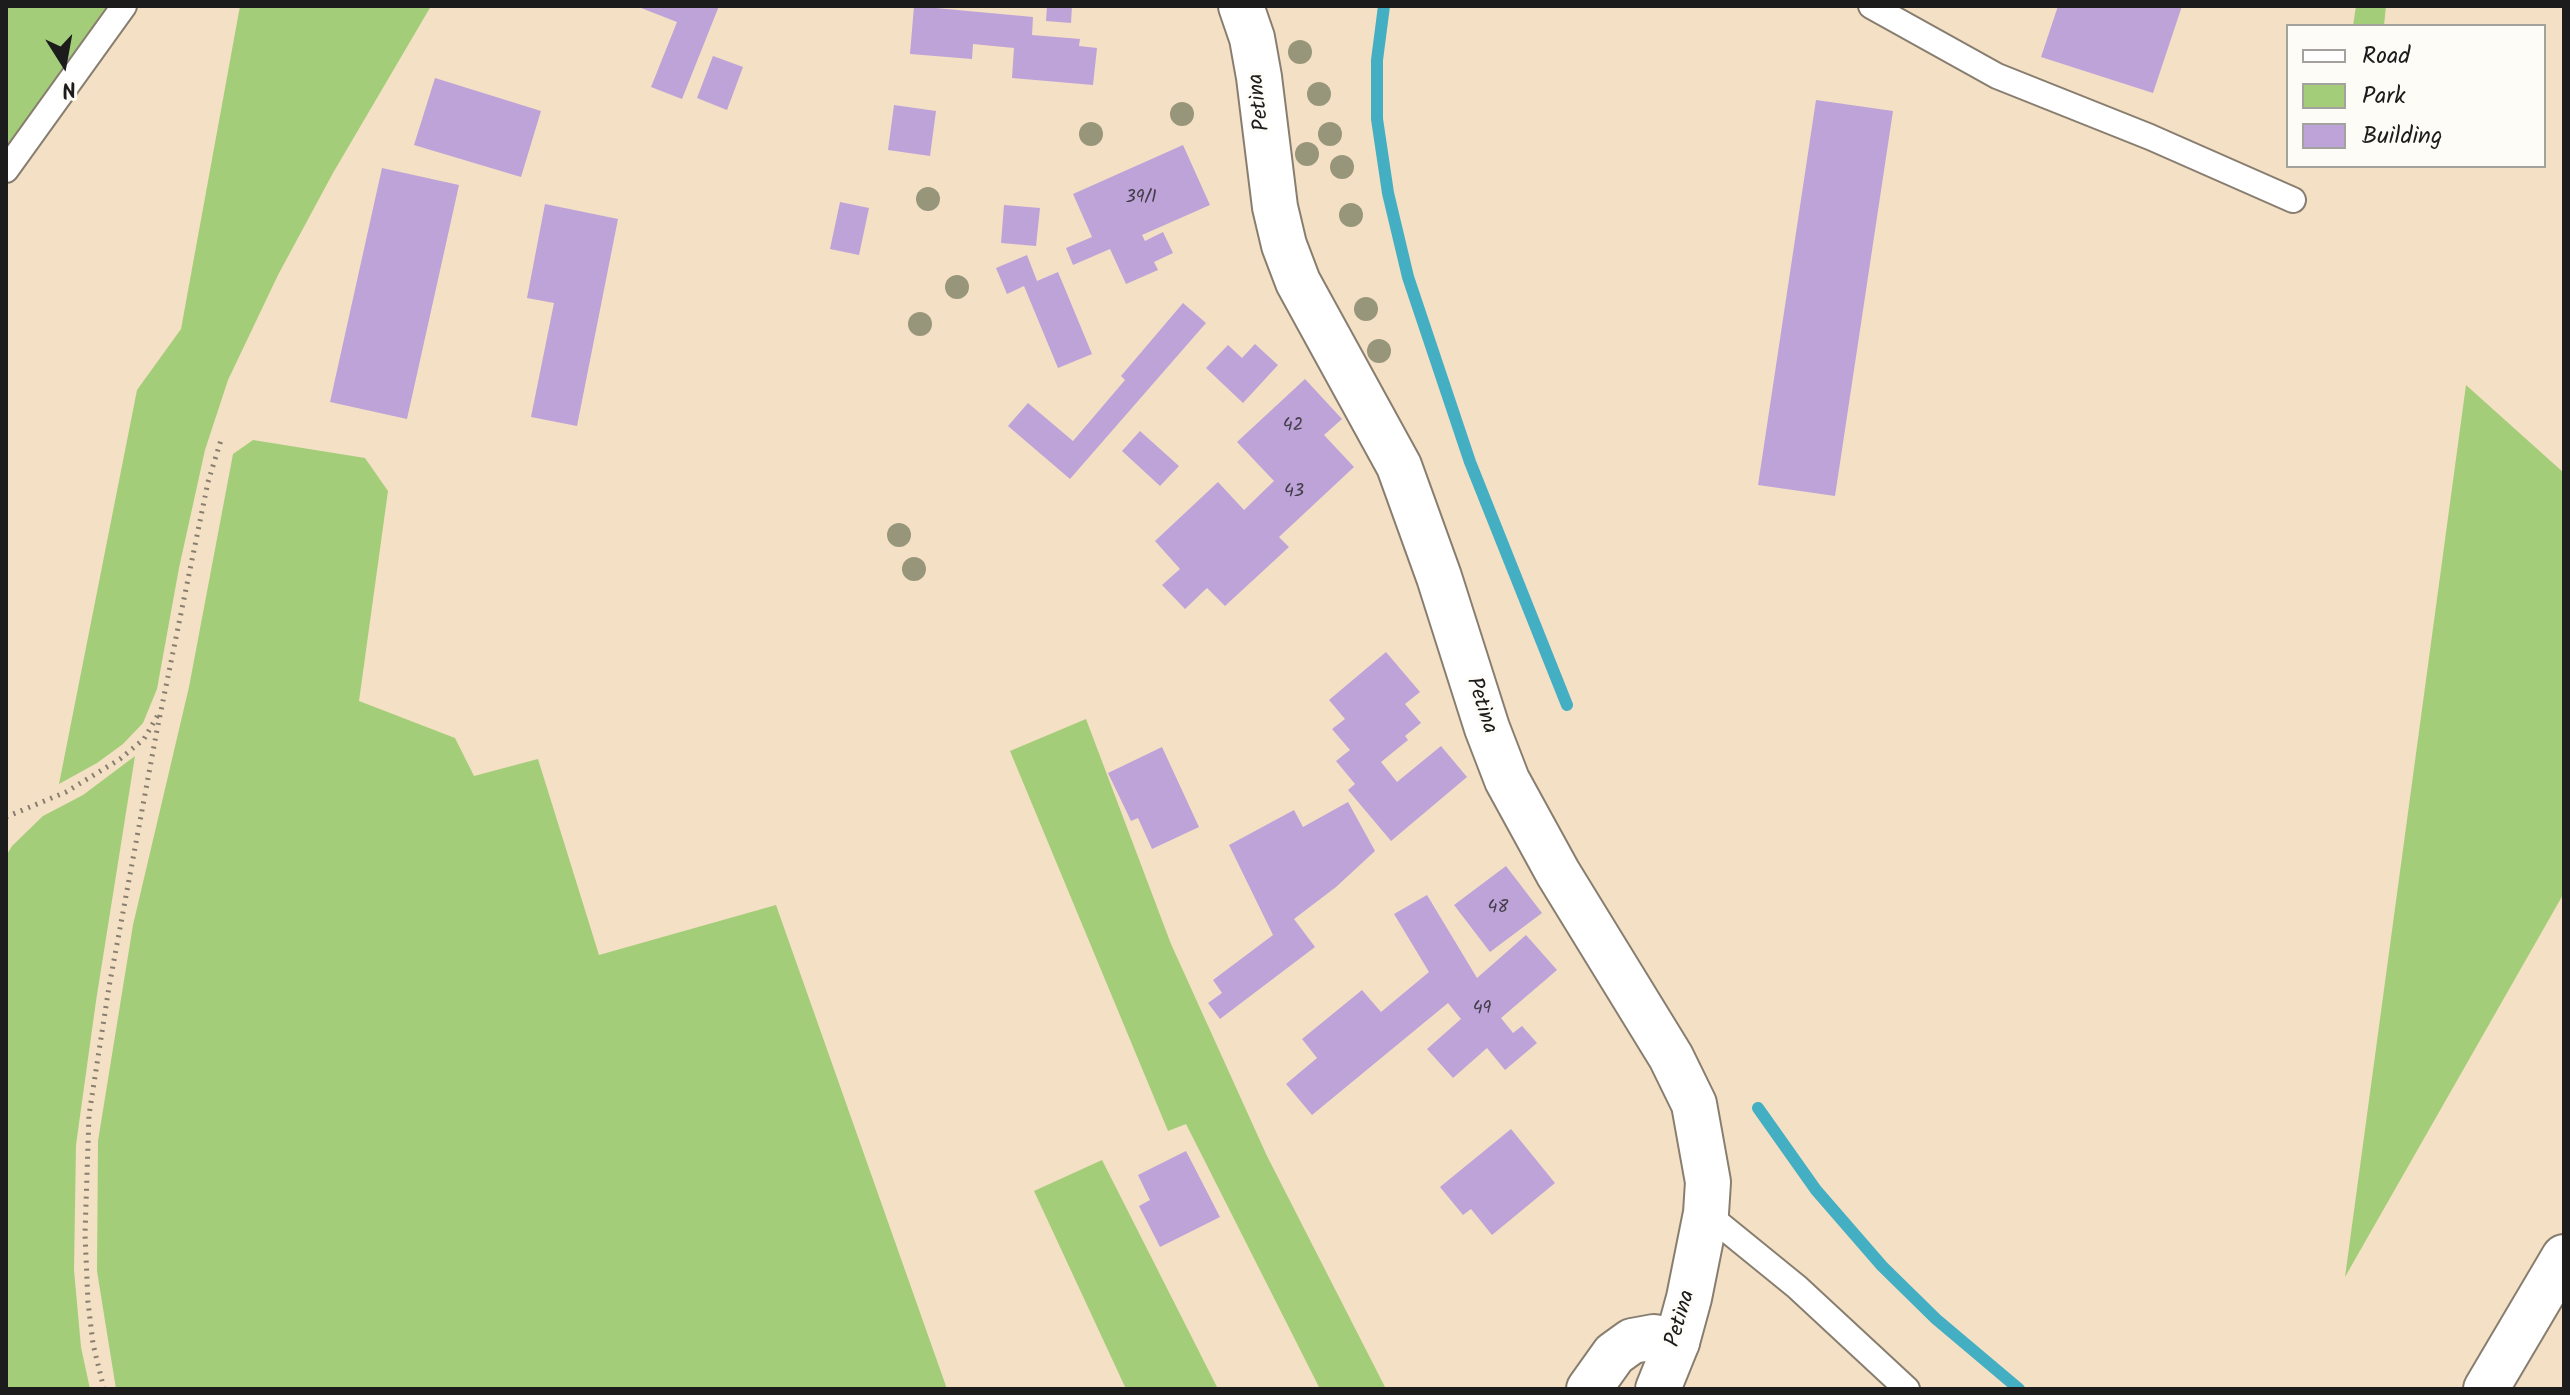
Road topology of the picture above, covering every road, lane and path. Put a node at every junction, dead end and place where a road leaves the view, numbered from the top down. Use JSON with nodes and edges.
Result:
{"nodes":[{"id":1,"x":124,"y":6,"type":"edge"},
{"id":2,"x":1241,"y":6,"type":"edge"},
{"id":3,"x":1871,"y":6,"type":"edge"},
{"id":4,"x":6,"y":170,"type":"edge"},
{"id":5,"x":2293,"y":200,"type":"dead end"},
{"id":6,"x":221,"y":440,"type":"dead end"},
{"id":7,"x":161,"y":711,"type":"junction"},
{"id":8,"x":6,"y":817,"type":"edge"},
{"id":9,"x":1706,"y":1213,"type":"junction"},
{"id":10,"x":2564,"y":1257,"type":"edge"},
{"id":11,"x":1677,"y":1342,"type":"junction"},
{"id":12,"x":1897,"y":1385,"type":"edge"},
{"id":13,"x":104,"y":1389,"type":"edge"},
{"id":14,"x":1589,"y":1389,"type":"edge"},
{"id":15,"x":1658,"y":1389,"type":"edge"},
{"id":16,"x":2486,"y":1389,"type":"edge"}],
"edges":[{"from":1,"to":4,"type":"lane"},
{"from":2,"to":9,"type":"main road","name":"Petina"},
{"from":3,"to":5,"type":"lane"},
{"from":6,"to":7,"type":"path"},
{"from":7,"to":8,"type":"path"},
{"from":7,"to":13,"type":"path"},
{"from":9,"to":11,"type":"main road","name":"Petina"},
{"from":9,"to":12,"type":"lane"},
{"from":10,"to":16,"type":"main road"},
{"from":11,"to":14,"type":"main road"},
{"from":11,"to":15,"type":"main road","name":"Petina"}]}
